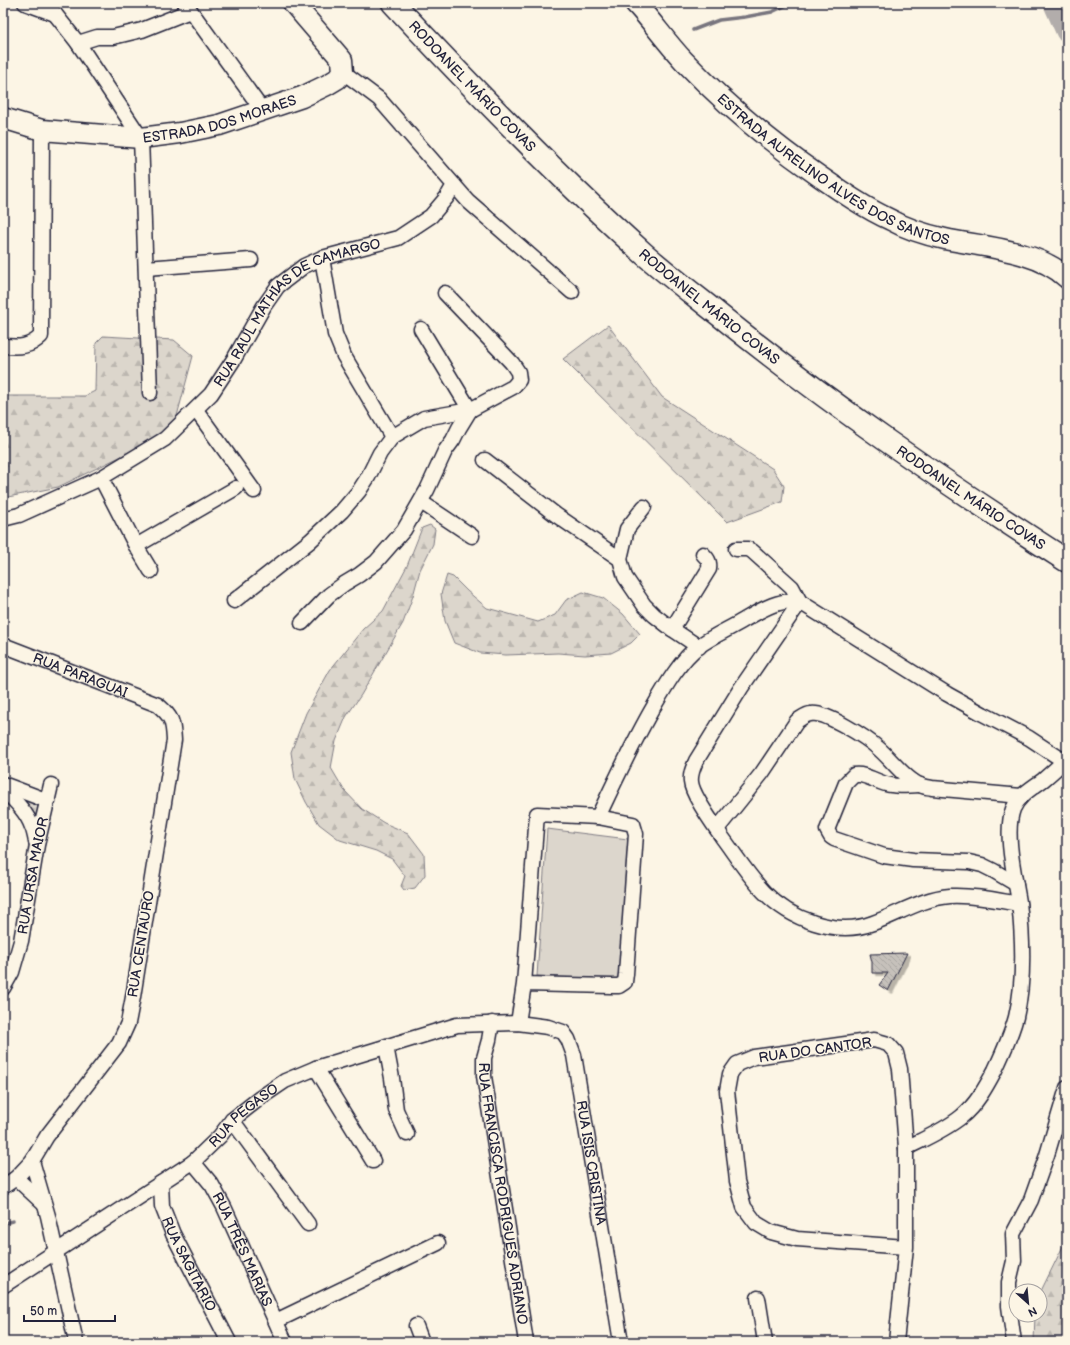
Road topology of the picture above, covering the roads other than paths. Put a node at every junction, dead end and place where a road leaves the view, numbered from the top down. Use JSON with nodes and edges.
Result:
{"nodes":[{"id":1,"x":25,"y":3,"type":"edge"},
{"id":2,"x":293,"y":3,"type":"edge"},
{"id":3,"x":394,"y":3,"type":"edge"},
{"id":4,"x":636,"y":3,"type":"edge"},
{"id":5,"x":188,"y":7,"type":"edge"},
{"id":6,"x":52,"y":9,"type":"edge"},
{"id":7,"x":78,"y":42,"type":"junction"},
{"id":8,"x":343,"y":72,"type":"junction"},
{"id":9,"x":263,"y":111,"type":"junction"},
{"id":10,"x":3,"y":118,"type":"edge"},
{"id":11,"x":42,"y":130,"type":"junction"},
{"id":12,"x":141,"y":138,"type":"junction"},
{"id":13,"x":454,"y":185,"type":"junction"},
{"id":14,"x":322,"y":258,"type":"junction"},
{"id":15,"x":251,"y":260,"type":"dead end"},
{"id":16,"x":146,"y":268,"type":"junction"},
{"id":17,"x":1067,"y":278,"type":"edge"},
{"id":18,"x":572,"y":292,"type":"dead end"},
{"id":19,"x":446,"y":293,"type":"dead end"},
{"id":20,"x":422,"y":329,"type":"dead end"},
{"id":21,"x":3,"y":346,"type":"edge"},
{"id":22,"x":150,"y":393,"type":"dead end"},
{"id":23,"x":196,"y":410,"type":"junction"},
{"id":24,"x":470,"y":410,"type":"junction"},
{"id":25,"x":392,"y":437,"type":"junction"},
{"id":26,"x":485,"y":460,"type":"dead end"},
{"id":27,"x":101,"y":478,"type":"junction"},
{"id":28,"x":236,"y":488,"type":"dead end"},
{"id":29,"x":254,"y":491,"type":"dead end"},
{"id":30,"x":421,"y":502,"type":"junction"},
{"id":31,"x":644,"y":507,"type":"dead end"},
{"id":32,"x":3,"y":519,"type":"edge"},
{"id":33,"x":472,"y":536,"type":"dead end"},
{"id":34,"x":136,"y":546,"type":"junction"},
{"id":35,"x":736,"y":549,"type":"dead end"},
{"id":36,"x":703,"y":554,"type":"dead end"},
{"id":37,"x":620,"y":559,"type":"junction"},
{"id":38,"x":1067,"y":561,"type":"edge"},
{"id":39,"x":151,"y":571,"type":"dead end"},
{"id":40,"x":234,"y":601,"type":"dead end"},
{"id":41,"x":800,"y":602,"type":"junction"},
{"id":42,"x":302,"y":623,"type":"dead end"},
{"id":43,"x":672,"y":629,"type":"junction"},
{"id":44,"x":3,"y":645,"type":"edge"},
{"id":45,"x":699,"y":647,"type":"junction"},
{"id":46,"x":158,"y":704,"type":"joint"},
{"id":47,"x":1065,"y":762,"type":"edge"},
{"id":48,"x":3,"y":784,"type":"edge"},
{"id":49,"x":51,"y":785,"type":"dead end"},
{"id":50,"x":920,"y":785,"type":"junction"},
{"id":51,"x":3,"y":789,"type":"edge"},
{"id":52,"x":1021,"y":796,"type":"junction"},
{"id":53,"x":48,"y":801,"type":"junction"},
{"id":54,"x":598,"y":817,"type":"junction"},
{"id":55,"x":717,"y":829,"type":"junction"},
{"id":56,"x":37,"y":845,"type":"junction"},
{"id":57,"x":1016,"y":884,"type":"junction"},
{"id":58,"x":1019,"y":904,"type":"junction"},
{"id":59,"x":524,"y":984,"type":"junction"},
{"id":60,"x":3,"y":988,"type":"edge"},
{"id":61,"x":518,"y":1022,"type":"junction"},
{"id":62,"x":492,"y":1023,"type":"junction"},
{"id":63,"x":386,"y":1046,"type":"junction"},
{"id":64,"x":316,"y":1068,"type":"junction"},
{"id":65,"x":1067,"y":1088,"type":"edge"},
{"id":66,"x":232,"y":1120,"type":"junction"},
{"id":67,"x":407,"y":1134,"type":"dead end"},
{"id":68,"x":906,"y":1148,"type":"junction"},
{"id":69,"x":32,"y":1161,"type":"junction"},
{"id":70,"x":373,"y":1161,"type":"dead end"},
{"id":71,"x":193,"y":1162,"type":"junction"},
{"id":72,"x":16,"y":1178,"type":"junction"},
{"id":73,"x":160,"y":1183,"type":"junction"},
{"id":74,"x":3,"y":1187,"type":"edge"},
{"id":75,"x":44,"y":1205,"type":"junction"},
{"id":76,"x":308,"y":1224,"type":"dead end"},
{"id":77,"x":438,"y":1243,"type":"dead end"},
{"id":78,"x":906,"y":1246,"type":"junction"},
{"id":79,"x":56,"y":1251,"type":"junction"},
{"id":80,"x":3,"y":1286,"type":"edge"},
{"id":81,"x":758,"y":1298,"type":"dead end"},
{"id":82,"x":276,"y":1321,"type":"junction"},
{"id":83,"x":416,"y":1326,"type":"dead end"},
{"id":84,"x":76,"y":1342,"type":"edge"},
{"id":85,"x":229,"y":1342,"type":"edge"},
{"id":86,"x":285,"y":1342,"type":"edge"},
{"id":87,"x":422,"y":1342,"type":"edge"},
{"id":88,"x":526,"y":1342,"type":"edge"},
{"id":89,"x":621,"y":1342,"type":"edge"},
{"id":90,"x":764,"y":1342,"type":"edge"},
{"id":91,"x":896,"y":1342,"type":"edge"},
{"id":92,"x":1014,"y":1342,"type":"edge"}],
"edges":[{"from":1,"to":6,"type":"street"},
{"from":2,"to":8,"type":"main road"},
{"from":3,"to":38,"type":"highway","name":"RODOANEL MÁRIO COVAS"},
{"from":4,"to":17,"type":"main road","name":"ESTRADA AURELINO ALVES DOS SANTOS"},
{"from":5,"to":7,"type":"street"},
{"from":5,"to":9,"type":"street"},
{"from":6,"to":7,"type":"street"},
{"from":7,"to":12,"type":"street"},
{"from":8,"to":9,"type":"main road","name":"ESTRADA DOS MORAES"},
{"from":8,"to":13,"type":"street"},
{"from":9,"to":12,"type":"main road","name":"ESTRADA DOS MORAES"},
{"from":10,"to":11,"type":"main road","name":"ESTRADA DOS MORAES"},
{"from":11,"to":12,"type":"main road","name":"ESTRADA DOS MORAES"},
{"from":11,"to":21,"type":"street"},
{"from":12,"to":16,"type":"street"},
{"from":13,"to":14,"type":"street","name":"RUA RAUL MATHIAS DE CAMARGO"},
{"from":13,"to":18,"type":"street"},
{"from":14,"to":23,"type":"street","name":"RUA RAUL MATHIAS DE CAMARGO"},
{"from":14,"to":25,"type":"street"},
{"from":15,"to":16,"type":"street"},
{"from":16,"to":22,"type":"street"},
{"from":19,"to":24,"type":"street"},
{"from":20,"to":24,"type":"street"},
{"from":23,"to":27,"type":"street","name":"RUA RAUL MATHIAS DE CAMARGO"},
{"from":23,"to":29,"type":"street"},
{"from":24,"to":25,"type":"street"},
{"from":24,"to":30,"type":"street"},
{"from":25,"to":40,"type":"street"},
{"from":26,"to":37,"type":"street"},
{"from":27,"to":32,"type":"street","name":"RUA RAUL MATHIAS DE CAMARGO"},
{"from":27,"to":34,"type":"street"},
{"from":28,"to":34,"type":"street"},
{"from":30,"to":33,"type":"street"},
{"from":30,"to":42,"type":"street"},
{"from":31,"to":37,"type":"street"},
{"from":34,"to":39,"type":"street"},
{"from":35,"to":41,"type":"street"},
{"from":36,"to":43,"type":"street"},
{"from":37,"to":43,"type":"street"},
{"from":41,"to":45,"type":"street"},
{"from":41,"to":47,"type":"street"},
{"from":41,"to":55,"type":"street"},
{"from":43,"to":45,"type":"street"},
{"from":44,"to":46,"type":"street","name":"RUA PARAGUAI"},
{"from":45,"to":54,"type":"street"},
{"from":46,"to":69,"type":"street","name":"RUA CENTAURO"},
{"from":47,"to":52,"type":"street"},
{"from":48,"to":53,"type":"street"},
{"from":49,"to":53,"type":"street","name":"RUA URSA MAIOR"},
{"from":50,"to":52,"type":"street"},
{"from":50,"to":55,"type":"street"},
{"from":50,"to":57,"type":"street"},
{"from":51,"to":56,"type":"street"},
{"from":52,"to":57,"type":"street"},
{"from":53,"to":56,"type":"street","name":"RUA URSA MAIOR"},
{"from":54,"to":59,"type":"street"},
{"from":54,"to":59,"type":"street"},
{"from":55,"to":58,"type":"street"},
{"from":56,"to":60,"type":"street","name":"RUA URSA MAIOR"},
{"from":57,"to":58,"type":"street"},
{"from":58,"to":68,"type":"street"},
{"from":59,"to":61,"type":"street"},
{"from":61,"to":62,"type":"street","name":"RUA PEGASO"},
{"from":61,"to":89,"type":"street","name":"RUA ISIS CRISTINA"},
{"from":62,"to":63,"type":"street","name":"RUA PEGASO"},
{"from":62,"to":88,"type":"street","name":"RUA FRANCISCA RODRIGUES ADRIANO"},
{"from":63,"to":64,"type":"street","name":"RUA PEGASO"},
{"from":63,"to":67,"type":"street"},
{"from":64,"to":66,"type":"street","name":"RUA PEGASO"},
{"from":64,"to":70,"type":"street"},
{"from":65,"to":92,"type":"street"},
{"from":66,"to":71,"type":"street","name":"RUA PEGASO"},
{"from":66,"to":76,"type":"street"},
{"from":68,"to":78,"type":"street","name":"RUA DO CANTOR"},
{"from":68,"to":78,"type":"street","name":"RUA DO CANTOR"},
{"from":69,"to":72,"type":"street","name":"RUA CENTAURO"},
{"from":69,"to":75,"type":"street"},
{"from":71,"to":73,"type":"street","name":"RUA PEGASO"},
{"from":71,"to":82,"type":"street","name":"RUA TRÊS MARIAS"},
{"from":72,"to":74,"type":"street","name":"RUA CENTAURO"},
{"from":72,"to":75,"type":"street"},
{"from":73,"to":79,"type":"street","name":"RUA PEGASO"},
{"from":73,"to":85,"type":"street","name":"RUA SAGITARIO"},
{"from":75,"to":79,"type":"street"},
{"from":77,"to":82,"type":"street"},
{"from":78,"to":91,"type":"street","name":"RUA DO CANTOR"},
{"from":79,"to":80,"type":"street","name":"RUA PEGASO"},
{"from":79,"to":84,"type":"street"},
{"from":81,"to":90,"type":"street"},
{"from":82,"to":86,"type":"street","name":"RUA TRÊS MARIAS"},
{"from":83,"to":87,"type":"street"}]}
